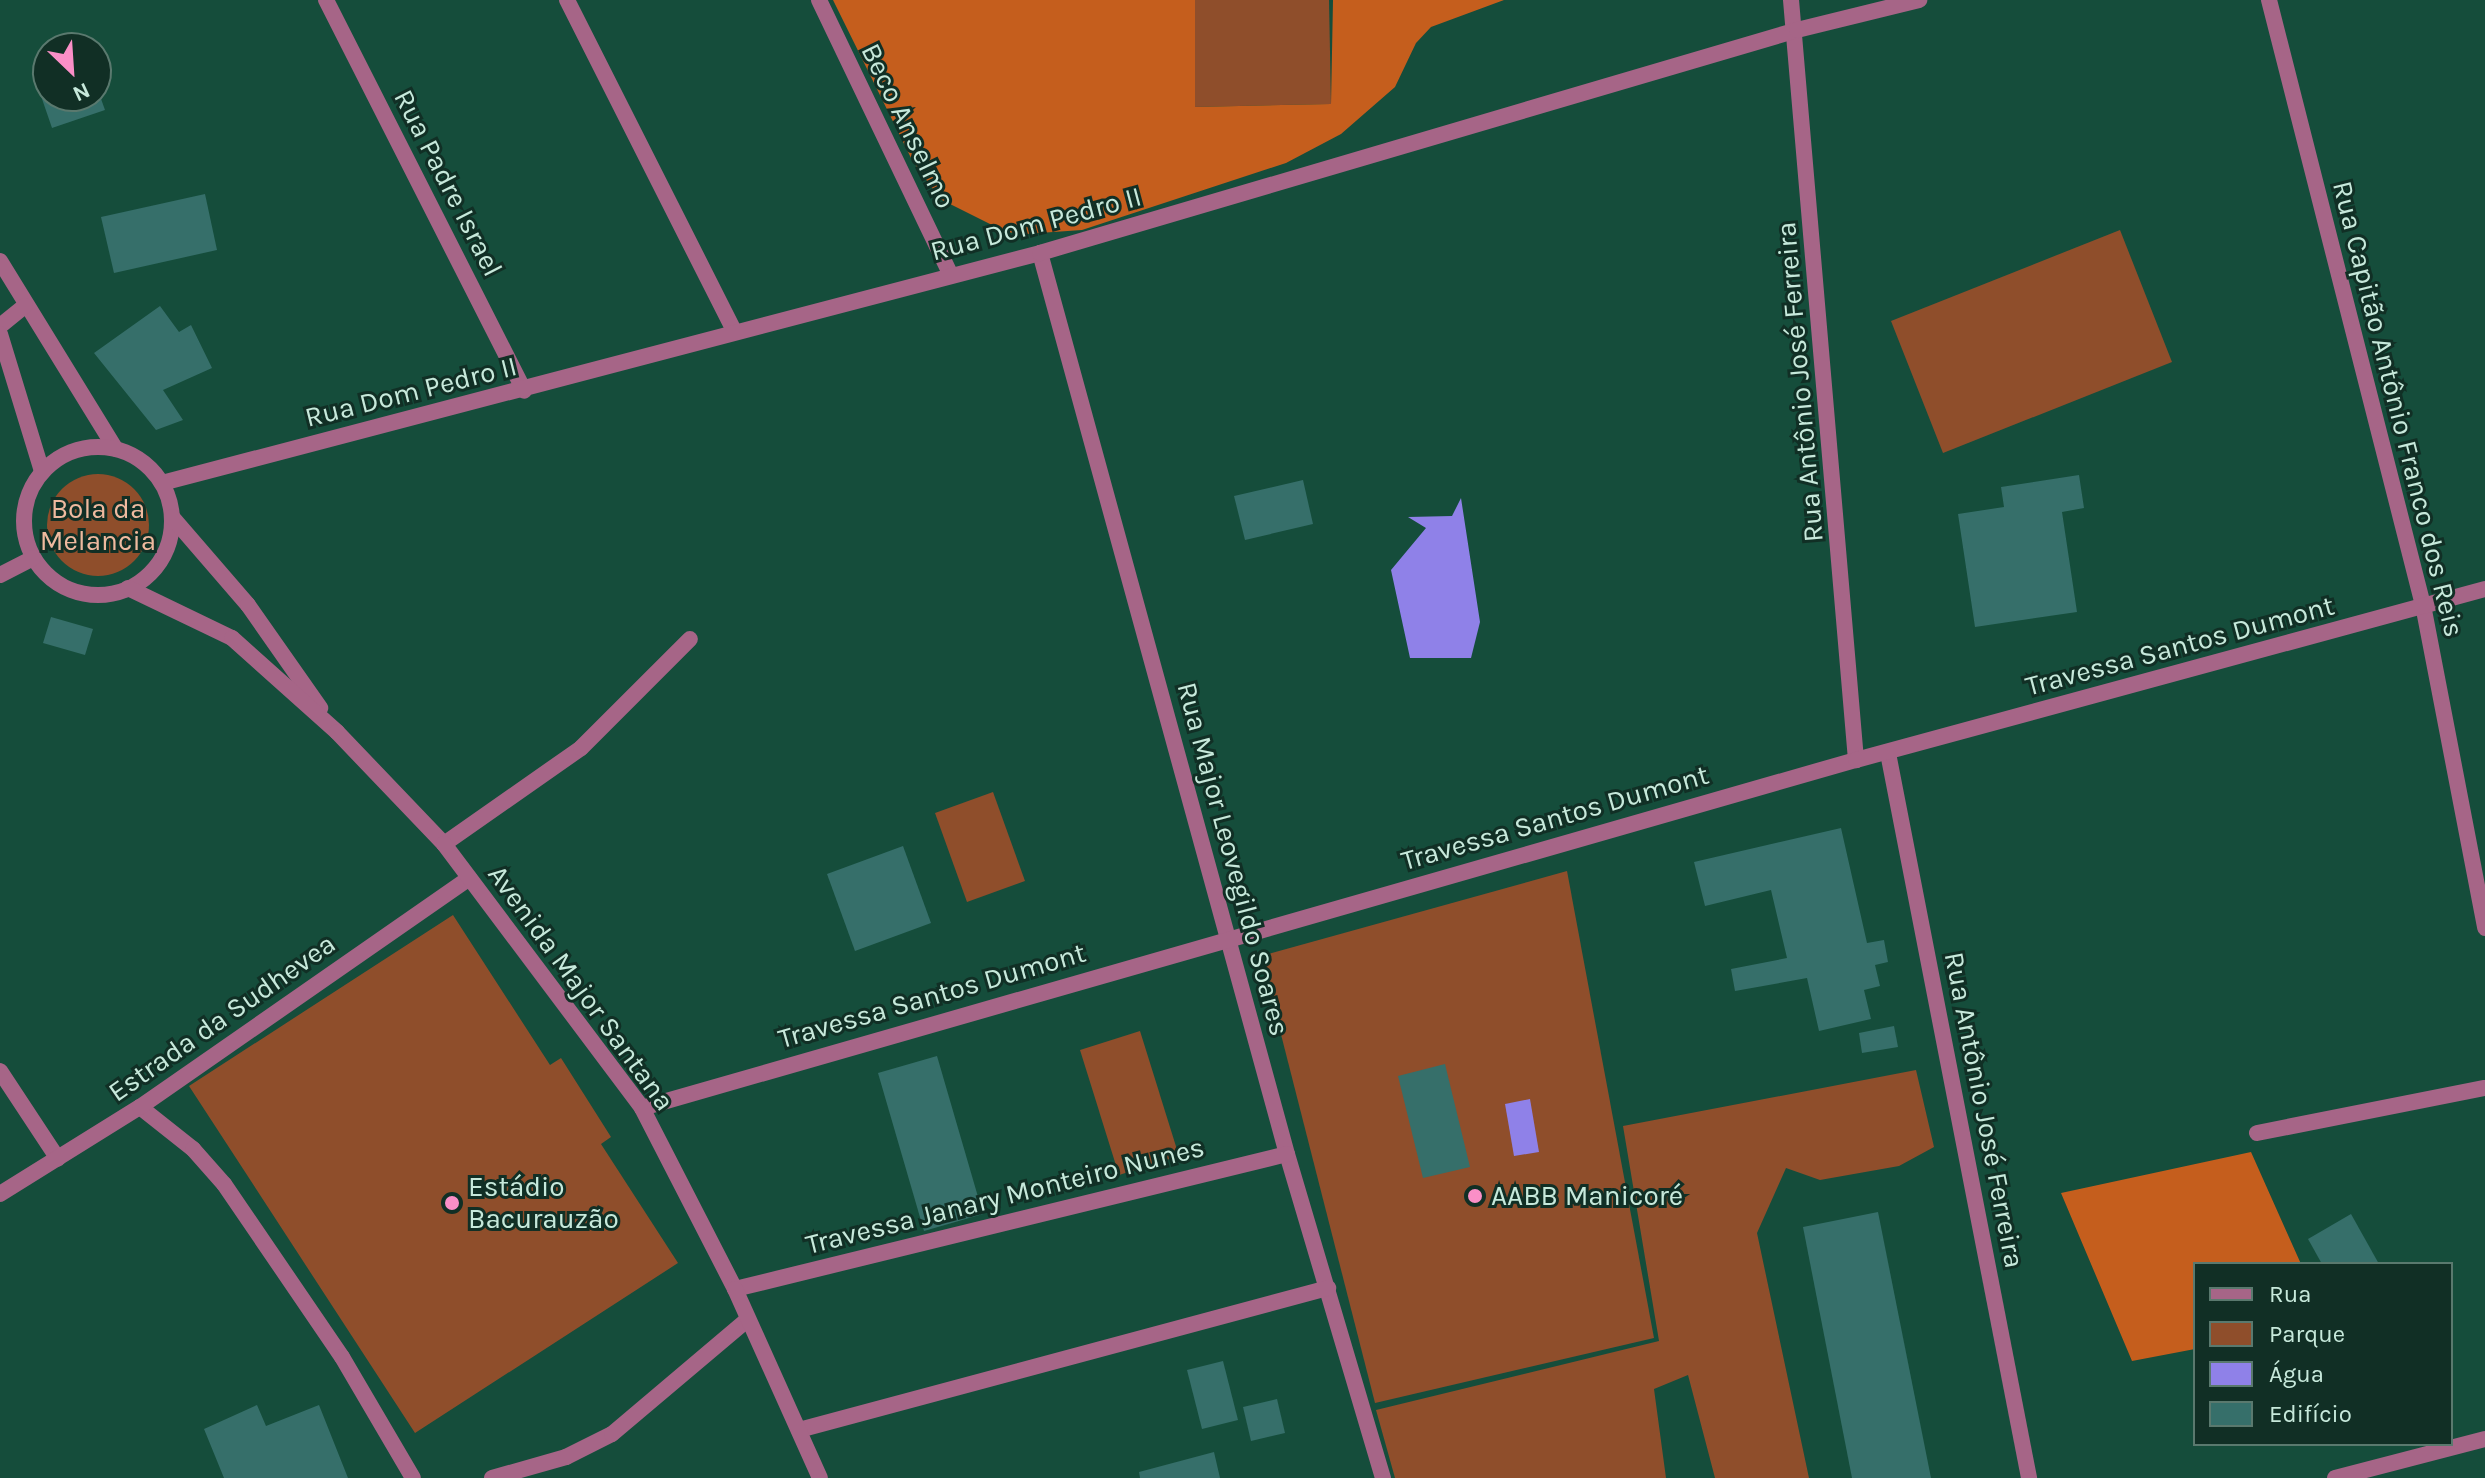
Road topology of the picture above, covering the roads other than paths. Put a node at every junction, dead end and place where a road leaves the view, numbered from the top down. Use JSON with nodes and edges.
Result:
{"nodes":[{"id":1,"x":326,"y":0,"type":"edge"},
{"id":2,"x":567,"y":0,"type":"edge"},
{"id":3,"x":819,"y":0,"type":"edge"},
{"id":4,"x":1791,"y":0,"type":"edge"},
{"id":5,"x":1919,"y":0,"type":"edge"},
{"id":6,"x":2269,"y":0,"type":"edge"},
{"id":7,"x":1797,"y":30,"type":"junction"},
{"id":8,"x":1040,"y":253,"type":"junction"},
{"id":9,"x":0,"y":261,"type":"edge"},
{"id":10,"x":950,"y":274,"type":"junction"},
{"id":11,"x":25,"y":306,"type":"junction"},
{"id":12,"x":0,"y":326,"type":"edge"},
{"id":13,"x":734,"y":330,"type":"junction"},
{"id":14,"x":0,"y":334,"type":"edge"},
{"id":15,"x":524,"y":391,"type":"junction"},
{"id":16,"x":115,"y":448,"type":"junction"},
{"id":17,"x":42,"y":471,"type":"junction"},
{"id":18,"x":162,"y":483,"type":"junction"},
{"id":19,"x":172,"y":517,"type":"junction"},
{"id":20,"x":33,"y":558,"type":"junction"},
{"id":21,"x":0,"y":575,"type":"edge"},
{"id":22,"x":128,"y":588,"type":"junction"},
{"id":23,"x":2485,"y":589,"type":"edge"},
{"id":24,"x":2423,"y":605,"type":"junction"},
{"id":25,"x":690,"y":639,"type":"dead end"},
{"id":26,"x":337,"y":732,"type":"junction"},
{"id":27,"x":1888,"y":753,"type":"junction"},
{"id":28,"x":1856,"y":760,"type":"junction"},
{"id":29,"x":444,"y":844,"type":"junction"},
{"id":30,"x":469,"y":878,"type":"junction"},
{"id":31,"x":2485,"y":928,"type":"edge"},
{"id":32,"x":1228,"y":937,"type":"junction"},
{"id":33,"x":0,"y":1071,"type":"edge"},
{"id":34,"x":2485,"y":1088,"type":"edge"},
{"id":35,"x":140,"y":1107,"type":"junction"},
{"id":36,"x":642,"y":1108,"type":"junction"},
{"id":37,"x":2257,"y":1133,"type":"dead end"},
{"id":38,"x":1287,"y":1154,"type":"junction"},
{"id":39,"x":58,"y":1159,"type":"junction"},
{"id":40,"x":0,"y":1194,"type":"edge"},
{"id":41,"x":1328,"y":1288,"type":"junction"},
{"id":42,"x":735,"y":1289,"type":"junction"},
{"id":43,"x":748,"y":1319,"type":"junction"},
{"id":44,"x":799,"y":1430,"type":"junction"},
{"id":45,"x":2485,"y":1439,"type":"edge"},
{"id":46,"x":413,"y":1478,"type":"edge"},
{"id":47,"x":492,"y":1478,"type":"edge"},
{"id":48,"x":820,"y":1478,"type":"edge"},
{"id":49,"x":1383,"y":1478,"type":"edge"},
{"id":50,"x":2029,"y":1478,"type":"edge"},
{"id":51,"x":2335,"y":1478,"type":"edge"}],
"edges":[{"from":1,"to":15,"type":"street","name":"Rua Padre Israel"},
{"from":2,"to":13,"type":"street"},
{"from":3,"to":10,"type":"street","name":"Beco Anselmo"},
{"from":4,"to":7,"type":"street","name":"Rua Antônio José Ferreira"},
{"from":5,"to":7,"type":"street","name":"Rua Dom Pedro II"},
{"from":6,"to":24,"type":"street","name":"Rua Capitão Antônio Franco dos Reis"},
{"from":7,"to":8,"type":"street","name":"Rua Dom Pedro II"},
{"from":7,"to":28,"type":"street","name":"Rua Antônio José Ferreira"},
{"from":8,"to":10,"type":"street","name":"Rua Dom Pedro II"},
{"from":8,"to":32,"type":"street","name":"Rua Major Leovegildo Soares"},
{"from":9,"to":11,"type":"street"},
{"from":10,"to":13,"type":"street","name":"Rua Dom Pedro II"},
{"from":11,"to":12,"type":"street"},
{"from":11,"to":16,"type":"street"},
{"from":13,"to":15,"type":"street","name":"Rua Dom Pedro II"},
{"from":14,"to":17,"type":"street"},
{"from":15,"to":18,"type":"street","name":"Rua Dom Pedro II"},
{"from":16,"to":17,"type":"street"},
{"from":16,"to":18,"type":"street"},
{"from":17,"to":20,"type":"street"},
{"from":18,"to":19,"type":"street"},
{"from":19,"to":22,"type":"street"},
{"from":19,"to":26,"type":"street","name":"Avenida Major Santana"},
{"from":20,"to":21,"type":"street"},
{"from":20,"to":22,"type":"street"},
{"from":22,"to":26,"type":"street","name":"Avenida Major Santana"},
{"from":23,"to":24,"type":"street","name":"Travessa Santos Dumont"},
{"from":24,"to":27,"type":"street","name":"Travessa Santos Dumont"},
{"from":24,"to":31,"type":"street","name":"Rua Capitão Antônio Franco dos Reis"},
{"from":25,"to":29,"type":"street"},
{"from":26,"to":29,"type":"street","name":"Avenida Major Santana"},
{"from":27,"to":28,"type":"street","name":"Travessa Santos Dumont"},
{"from":27,"to":50,"type":"street","name":"Rua Antônio José Ferreira"},
{"from":28,"to":32,"type":"street","name":"Travessa Santos Dumont"},
{"from":29,"to":30,"type":"street","name":"Avenida Major Santana"},
{"from":30,"to":35,"type":"street","name":"Estrada da Sudhevea"},
{"from":30,"to":36,"type":"street","name":"Avenida Major Santana"},
{"from":32,"to":36,"type":"street","name":"Travessa Santos Dumont"},
{"from":32,"to":38,"type":"street","name":"Rua Major Leovegildo Soares"},
{"from":33,"to":39,"type":"street"},
{"from":34,"to":37,"type":"street"},
{"from":35,"to":39,"type":"street","name":"Estrada da Sudhevea"},
{"from":35,"to":46,"type":"street"},
{"from":36,"to":42,"type":"street","name":"Avenida Major Santana"},
{"from":38,"to":41,"type":"street","name":"Rua Major Leovegildo Soares"},
{"from":38,"to":42,"type":"street","name":"Travessa Janary Monteiro Nunes"},
{"from":39,"to":40,"type":"street","name":"Estrada da Sudhevea"},
{"from":41,"to":44,"type":"street"},
{"from":41,"to":49,"type":"street","name":"Rua Major Leovegildo Soares"},
{"from":42,"to":43,"type":"street","name":"Avenida Major Santana"},
{"from":43,"to":44,"type":"street","name":"Avenida Major Santana"},
{"from":43,"to":47,"type":"street"},
{"from":44,"to":48,"type":"street","name":"Avenida Major Santana"},
{"from":45,"to":51,"type":"street"}]}
